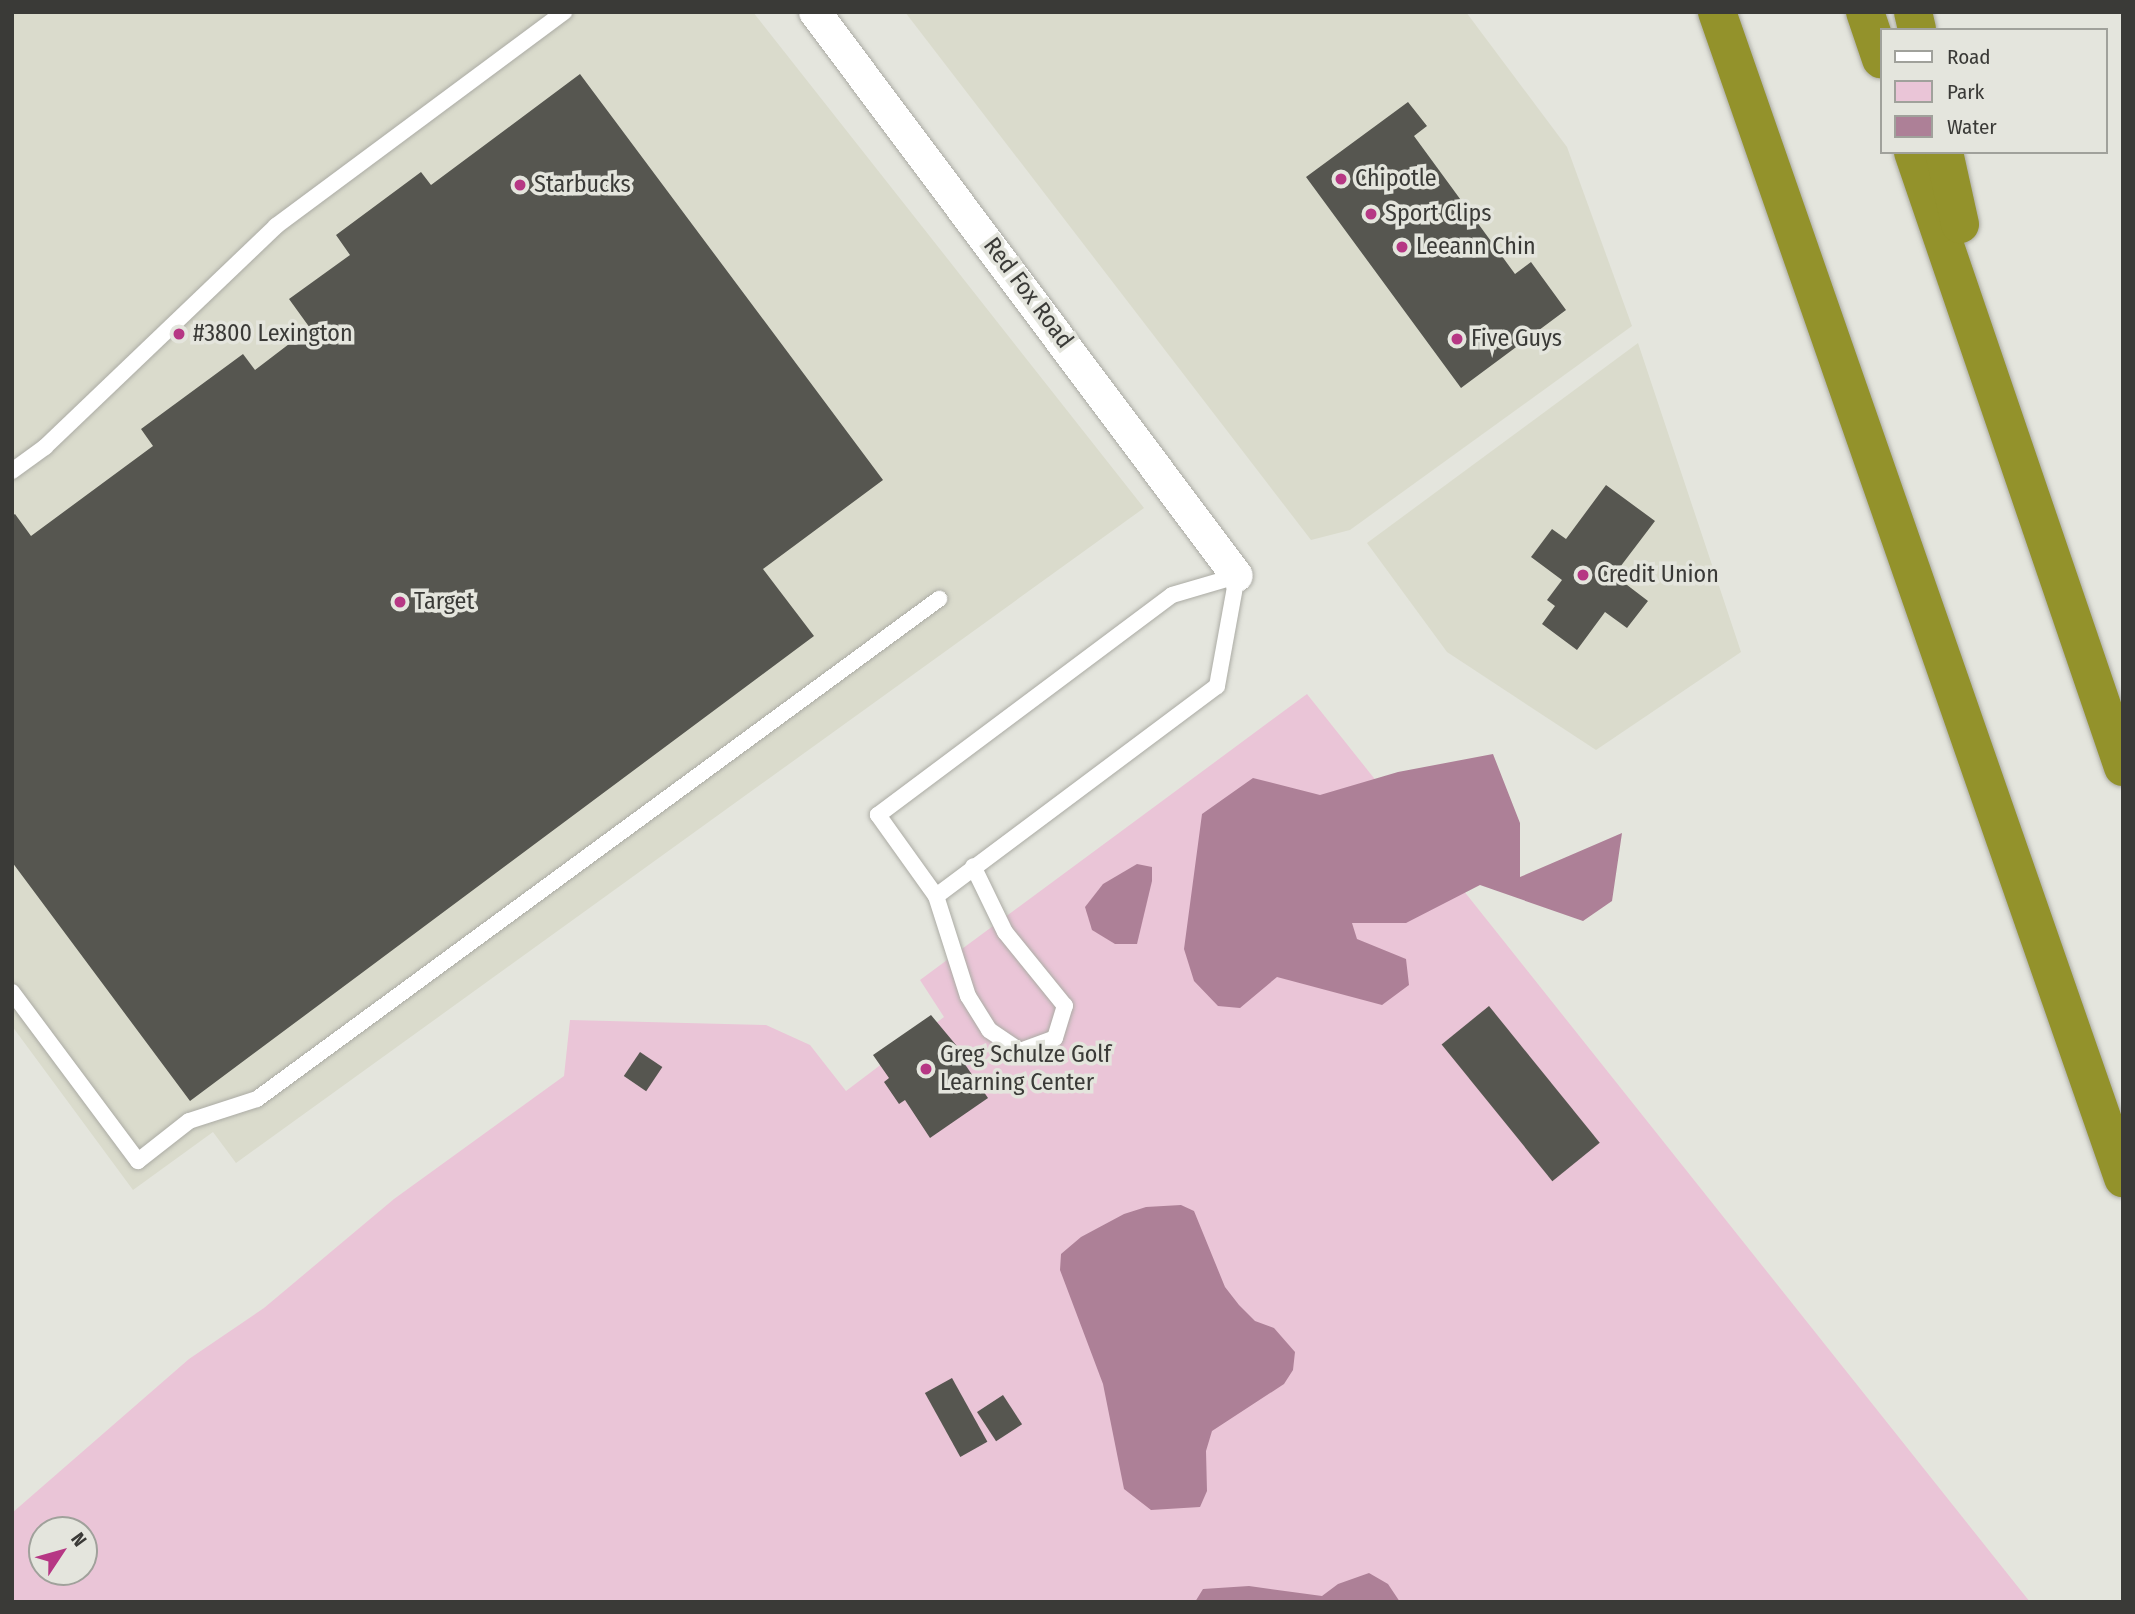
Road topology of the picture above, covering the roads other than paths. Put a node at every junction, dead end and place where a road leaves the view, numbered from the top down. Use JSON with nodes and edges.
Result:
{"nodes":[{"id":1,"x":564,"y":12,"type":"edge"},
{"id":2,"x":815,"y":12,"type":"edge"},
{"id":3,"x":1691,"y":12,"type":"edge"},
{"id":4,"x":1717,"y":12,"type":"edge"},
{"id":5,"x":1865,"y":12,"type":"edge"},
{"id":6,"x":1880,"y":56,"type":"edge"},
{"id":7,"x":1748,"y":107,"type":"junction"},
{"id":8,"x":1914,"y":154,"type":"edge"},
{"id":9,"x":1944,"y":154,"type":"edge"},
{"id":10,"x":1999,"y":401,"type":"junction"},
{"id":11,"x":12,"y":471,"type":"edge"},
{"id":12,"x":1237,"y":576,"type":"junction"},
{"id":13,"x":939,"y":599,"type":"dead end"},
{"id":14,"x":2123,"y":767,"type":"edge"},
{"id":15,"x":972,"y":866,"type":"junction"},
{"id":16,"x":936,"y":896,"type":"junction"},
{"id":17,"x":12,"y":992,"type":"edge"},
{"id":18,"x":2123,"y":1178,"type":"edge"}],
"edges":[{"from":1,"to":11,"type":"lane"},
{"from":2,"to":12,"type":"street","name":"Red Fox Road"},
{"from":3,"to":7,"type":"highway"},
{"from":4,"to":7,"type":"highway"},
{"from":5,"to":6,"type":"highway"},
{"from":7,"to":18,"type":"highway"},
{"from":8,"to":10,"type":"highway"},
{"from":9,"to":10,"type":"highway"},
{"from":10,"to":14,"type":"highway"},
{"from":12,"to":15,"type":"lane"},
{"from":12,"to":16,"type":"lane"},
{"from":13,"to":17,"type":"lane"},
{"from":15,"to":16,"type":"lane"},
{"from":15,"to":16,"type":"lane"}]}
